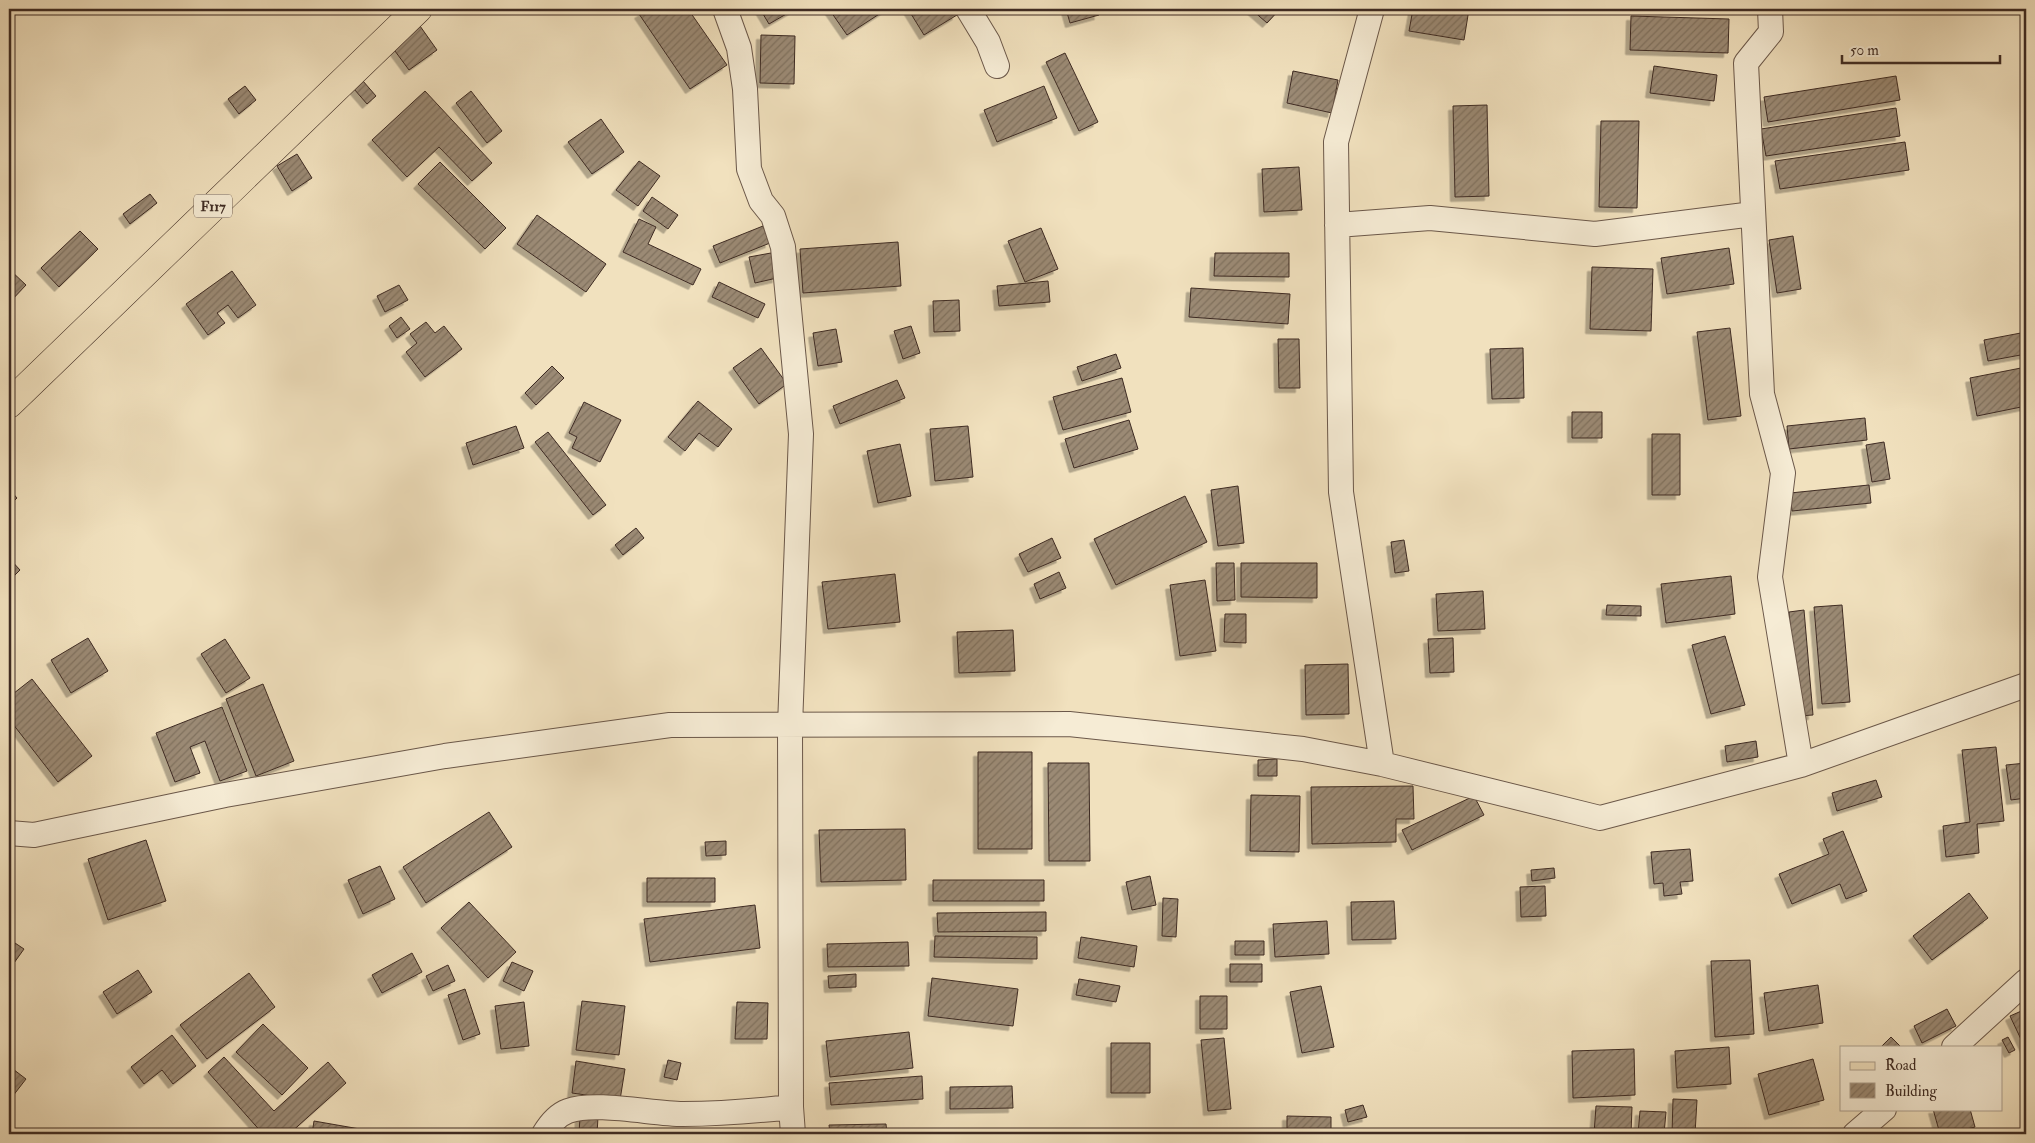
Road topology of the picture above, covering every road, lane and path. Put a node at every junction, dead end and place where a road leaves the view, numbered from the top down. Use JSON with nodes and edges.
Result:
{"nodes":[{"id":1,"x":418,"y":9,"type":"edge"},
{"id":2,"x":725,"y":9,"type":"edge"},
{"id":3,"x":968,"y":9,"type":"edge"},
{"id":4,"x":1372,"y":9,"type":"edge"},
{"id":5,"x":1770,"y":9,"type":"edge"},
{"id":6,"x":998,"y":66,"type":"dead end"},
{"id":7,"x":1753,"y":214,"type":"junction"},
{"id":8,"x":1337,"y":225,"type":"junction"},
{"id":9,"x":9,"y":404,"type":"edge"},
{"id":10,"x":2026,"y":685,"type":"edge"},
{"id":11,"x":790,"y":726,"type":"junction"},
{"id":12,"x":1382,"y":764,"type":"junction"},
{"id":13,"x":1800,"y":765,"type":"junction"},
{"id":14,"x":9,"y":833,"type":"edge"},
{"id":15,"x":2026,"y":981,"type":"edge"},
{"id":16,"x":1955,"y":1046,"type":"edge"},
{"id":17,"x":791,"y":1107,"type":"junction"},
{"id":18,"x":1883,"y":1110,"type":"edge"},
{"id":19,"x":544,"y":1134,"type":"edge"},
{"id":20,"x":793,"y":1134,"type":"edge"},
{"id":21,"x":1855,"y":1134,"type":"edge"}],
"edges":[{"from":1,"to":9,"type":"main road","number":"F117"},
{"from":2,"to":11,"type":"street"},
{"from":3,"to":6,"type":"street"},
{"from":4,"to":8,"type":"street"},
{"from":5,"to":7,"type":"street"},
{"from":7,"to":8,"type":"street"},
{"from":7,"to":13,"type":"street"},
{"from":8,"to":12,"type":"street"},
{"from":10,"to":13,"type":"street"},
{"from":11,"to":12,"type":"street"},
{"from":11,"to":14,"type":"street"},
{"from":11,"to":17,"type":"street"},
{"from":12,"to":13,"type":"street"},
{"from":15,"to":16,"type":"street"},
{"from":17,"to":19,"type":"street"},
{"from":17,"to":20,"type":"street"},
{"from":18,"to":21,"type":"street"}]}
